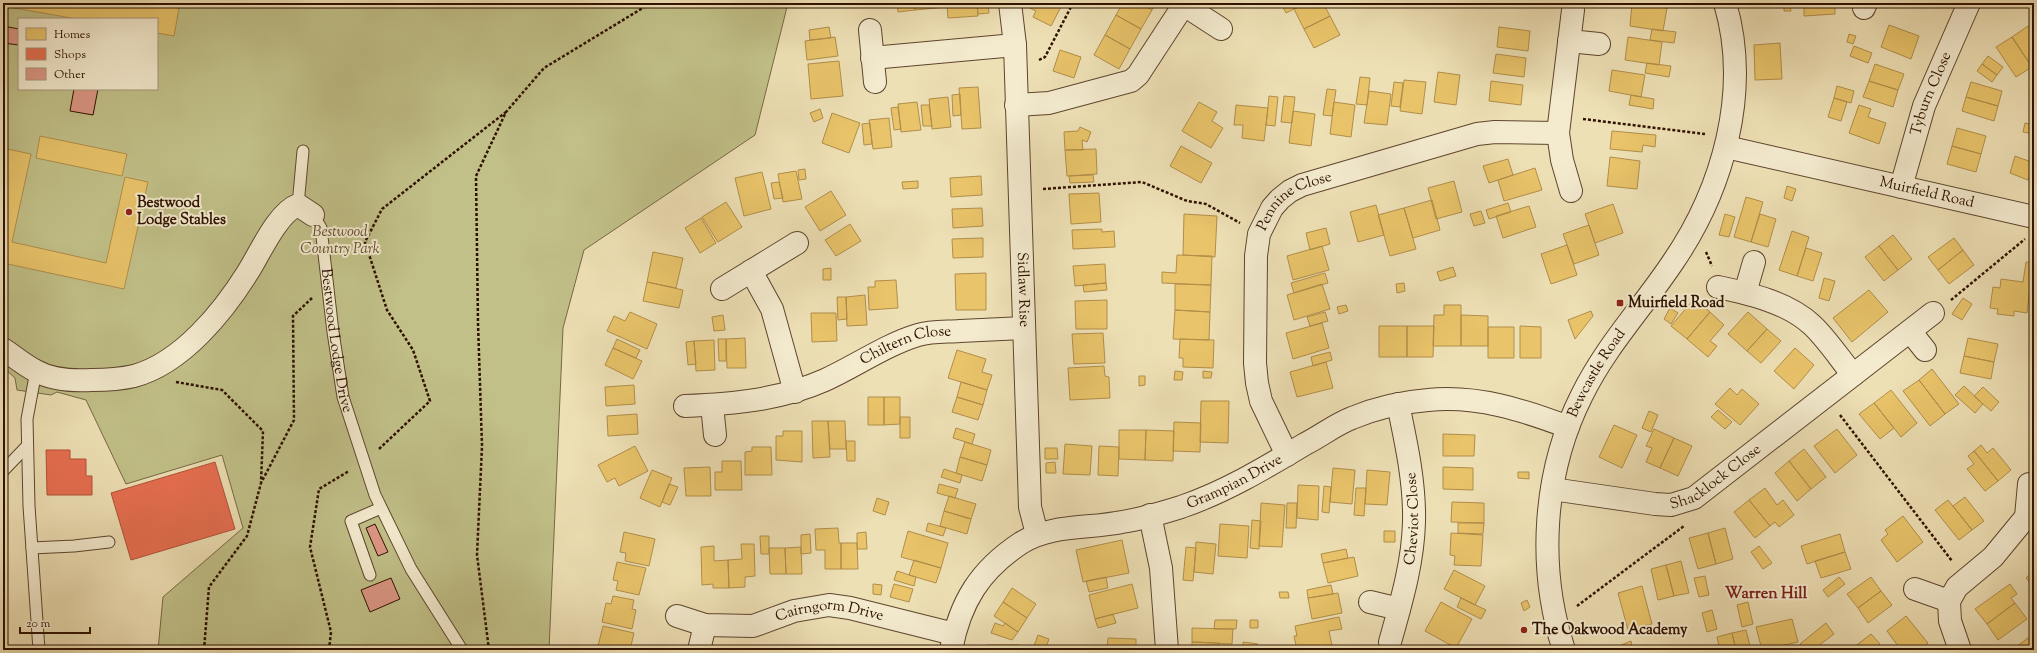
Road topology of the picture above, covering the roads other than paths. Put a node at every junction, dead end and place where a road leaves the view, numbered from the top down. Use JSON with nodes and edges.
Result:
{"nodes":[{"id":1,"x":1010,"y":3,"type":"edge"},
{"id":2,"x":1725,"y":3,"type":"edge"},
{"id":3,"x":1969,"y":3,"type":"edge"},
{"id":4,"x":1184,"y":4,"type":"edge"},
{"id":5,"x":1573,"y":10,"type":"dead end"},
{"id":6,"x":1221,"y":29,"type":"dead end"},
{"id":7,"x":870,"y":30,"type":"dead end"},
{"id":8,"x":1569,"y":41,"type":"junction"},
{"id":9,"x":1598,"y":44,"type":"dead end"},
{"id":10,"x":1015,"y":55,"type":"junction"},
{"id":11,"x":872,"y":58,"type":"junction"},
{"id":12,"x":875,"y":82,"type":"dead end"},
{"id":13,"x":1016,"y":105,"type":"junction"},
{"id":14,"x":1558,"y":125,"type":"junction"},
{"id":15,"x":1727,"y":142,"type":"junction"},
{"id":16,"x":303,"y":151,"type":"dead end"},
{"id":17,"x":1901,"y":187,"type":"junction"},
{"id":18,"x":1571,"y":190,"type":"dead end"},
{"id":19,"x":306,"y":210,"type":"junction"},
{"id":20,"x":2032,"y":216,"type":"edge"},
{"id":21,"x":797,"y":243,"type":"dead end"},
{"id":22,"x":1754,"y":262,"type":"dead end"},
{"id":23,"x":751,"y":271,"type":"junction"},
{"id":24,"x":1718,"y":287,"type":"road end"},
{"id":25,"x":722,"y":289,"type":"dead end"},
{"id":26,"x":1745,"y":293,"type":"junction"},
{"id":27,"x":1933,"y":313,"type":"road end"},
{"id":28,"x":1024,"y":328,"type":"junction"},
{"id":29,"x":1910,"y":331,"type":"junction"},
{"id":30,"x":3,"y":349,"type":"edge"},
{"id":31,"x":1925,"y":350,"type":"dead end"},
{"id":32,"x":36,"y":371,"type":"junction"},
{"id":33,"x":1853,"y":375,"type":"junction"},
{"id":34,"x":795,"y":392,"type":"junction"},
{"id":35,"x":1398,"y":404,"type":"junction"},
{"id":36,"x":712,"y":405,"type":"junction"},
{"id":37,"x":685,"y":406,"type":"dead end"},
{"id":38,"x":1568,"y":426,"type":"junction"},
{"id":39,"x":715,"y":435,"type":"dead end"},
{"id":40,"x":27,"y":446,"type":"junction"},
{"id":41,"x":1287,"y":455,"type":"junction"},
{"id":42,"x":3,"y":471,"type":"edge"},
{"id":43,"x":2029,"y":484,"type":"dead end"},
{"id":44,"x":1552,"y":489,"type":"junction"},
{"id":45,"x":381,"y":508,"type":"junction"},
{"id":46,"x":1150,"y":515,"type":"junction"},
{"id":47,"x":2030,"y":518,"type":"edge"},
{"id":48,"x":1037,"y":534,"type":"junction"},
{"id":49,"x":109,"y":542,"type":"dead end"},
{"id":50,"x":32,"y":548,"type":"junction"},
{"id":51,"x":370,"y":575,"type":"dead end"},
{"id":52,"x":1915,"y":589,"type":"dead end"},
{"id":53,"x":1370,"y":602,"type":"dead end"},
{"id":54,"x":1949,"y":602,"type":"junction"},
{"id":55,"x":1399,"y":609,"type":"junction"},
{"id":56,"x":677,"y":616,"type":"dead end"},
{"id":57,"x":705,"y":626,"type":"junction"},
{"id":58,"x":952,"y":642,"type":"edge"},
{"id":59,"x":1390,"y":642,"type":"dead end"},
{"id":60,"x":39,"y":650,"type":"edge"},
{"id":61,"x":462,"y":650,"type":"edge"},
{"id":62,"x":699,"y":650,"type":"edge"},
{"id":63,"x":1166,"y":650,"type":"edge"},
{"id":64,"x":1564,"y":650,"type":"edge"},
{"id":65,"x":1960,"y":650,"type":"edge"}],
"edges":[{"from":1,"to":10,"type":"street","name":"Sidlaw Rise"},
{"from":2,"to":15,"type":"street","name":"Bewcastle Road"},
{"from":3,"to":17,"type":"street","name":"Tyburn Close"},
{"from":4,"to":6,"type":"street"},
{"from":4,"to":13,"type":"street"},
{"from":5,"to":8,"type":"street"},
{"from":7,"to":11,"type":"street"},
{"from":8,"to":9,"type":"street"},
{"from":8,"to":14,"type":"street"},
{"from":10,"to":11,"type":"street"},
{"from":10,"to":13,"type":"street","name":"Sidlaw Rise"},
{"from":11,"to":12,"type":"street"},
{"from":13,"to":28,"type":"street","name":"Sidlaw Rise"},
{"from":14,"to":18,"type":"street"},
{"from":14,"to":41,"type":"street","name":"Pennine Close"},
{"from":15,"to":17,"type":"street","name":"Muirfield Road"},
{"from":15,"to":38,"type":"street","name":"Bewcastle Road"},
{"from":16,"to":19,"type":"lane"},
{"from":17,"to":20,"type":"street","name":"Muirfield Road"},
{"from":19,"to":32,"type":"street"},
{"from":19,"to":45,"type":"lane","name":"Bestwood Lodge Drive"},
{"from":21,"to":23,"type":"street"},
{"from":22,"to":26,"type":"street"},
{"from":23,"to":25,"type":"street"},
{"from":23,"to":34,"type":"street"},
{"from":24,"to":26,"type":"street"},
{"from":26,"to":33,"type":"street"},
{"from":27,"to":29,"type":"street","name":"Shacklock Close"},
{"from":28,"to":34,"type":"street","name":"Chiltern Close"},
{"from":28,"to":48,"type":"street","name":"Sidlaw Rise"},
{"from":29,"to":31,"type":"street"},
{"from":29,"to":33,"type":"street","name":"Shacklock Close"},
{"from":30,"to":32,"type":"street"},
{"from":32,"to":40,"type":"lane"},
{"from":33,"to":44,"type":"street","name":"Shacklock Close"},
{"from":34,"to":36,"type":"street","name":"Chiltern Close"},
{"from":35,"to":38,"type":"street","name":"Grampian Drive"},
{"from":35,"to":41,"type":"street","name":"Grampian Drive"},
{"from":35,"to":55,"type":"street","name":"Cheviot Close"},
{"from":36,"to":37,"type":"street","name":"Chiltern Close"},
{"from":36,"to":39,"type":"street"},
{"from":38,"to":44,"type":"street","name":"Bewcastle Road"},
{"from":40,"to":42,"type":"lane"},
{"from":40,"to":50,"type":"lane"},
{"from":41,"to":46,"type":"street","name":"Grampian Drive"},
{"from":43,"to":47,"type":"street"},
{"from":44,"to":64,"type":"street","name":"Bewcastle Road"},
{"from":45,"to":51,"type":"lane"},
{"from":45,"to":61,"type":"lane","name":"Bestwood Lodge Drive"},
{"from":46,"to":48,"type":"street","name":"Grampian Drive"},
{"from":46,"to":63,"type":"street"},
{"from":47,"to":54,"type":"street"},
{"from":48,"to":58,"type":"street","name":"Grampian Drive"},
{"from":49,"to":50,"type":"lane"},
{"from":50,"to":60,"type":"lane"},
{"from":52,"to":54,"type":"street"},
{"from":53,"to":55,"type":"street"},
{"from":54,"to":65,"type":"street"},
{"from":55,"to":59,"type":"street","name":"Cheviot Close"},
{"from":56,"to":57,"type":"street","name":"Cairngorm Drive"},
{"from":57,"to":58,"type":"street","name":"Cairngorm Drive"},
{"from":57,"to":62,"type":"street"}]}
